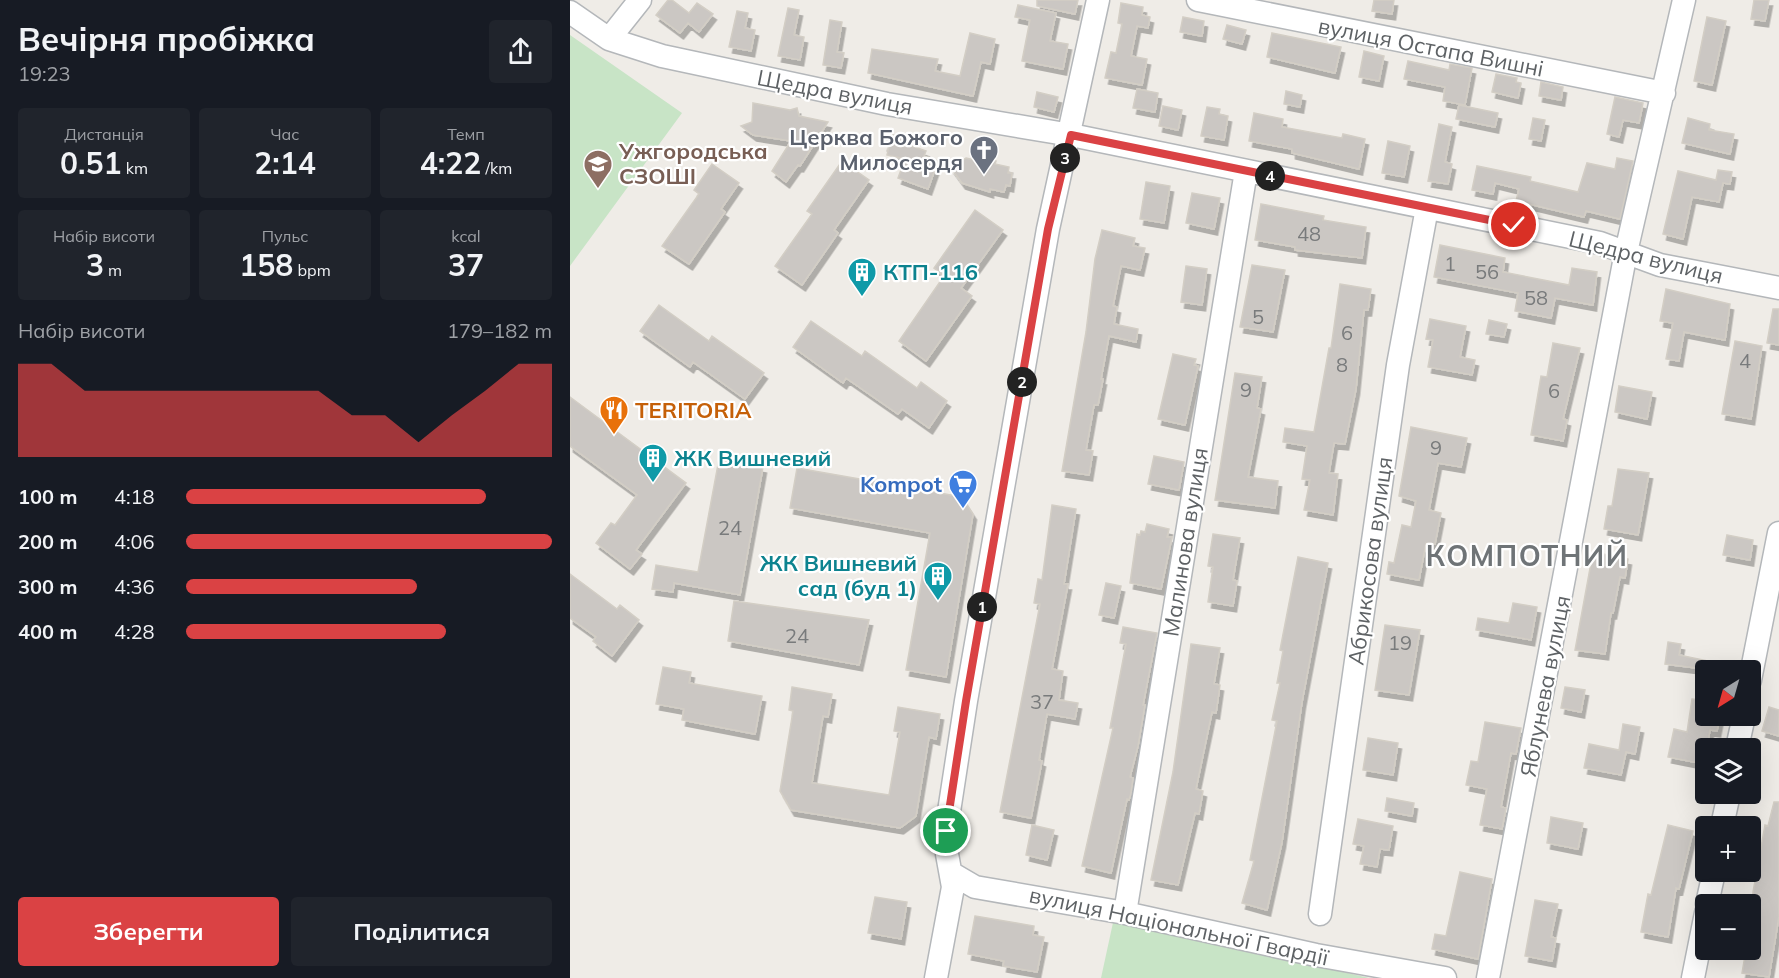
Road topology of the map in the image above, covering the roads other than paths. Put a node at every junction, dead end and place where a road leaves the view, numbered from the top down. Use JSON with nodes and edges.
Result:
{"nodes":[{"id":1,"x":640,"y":0,"type":"edge"},
{"id":2,"x":1098,"y":0,"type":"edge"},
{"id":3,"x":1198,"y":0,"type":"edge"},
{"id":4,"x":1684,"y":0,"type":"edge"},
{"id":5,"x":570,"y":12,"type":"edge"},
{"id":6,"x":609,"y":39,"type":"junction"},
{"id":7,"x":1664,"y":93,"type":"junction"},
{"id":8,"x":1071,"y":135,"type":"junction"},
{"id":9,"x":1246,"y":171,"type":"junction"},
{"id":10,"x":1427,"y":208,"type":"junction"},
{"id":11,"x":1626,"y":252,"type":"junction"},
{"id":12,"x":1779,"y":288,"type":"edge"},
{"id":13,"x":1779,"y":533,"type":"edge"},
{"id":14,"x":1754,"y":660,"type":"edge"},
{"id":15,"x":951,"y":873,"type":"junction"},
{"id":16,"x":1125,"y":913,"type":"junction"},
{"id":17,"x":1320,"y":914,"type":"dead end"},
{"id":18,"x":1697,"y":960,"type":"edge"},
{"id":19,"x":1430,"y":977,"type":"edge"},
{"id":20,"x":936,"y":978,"type":"edge"},
{"id":21,"x":1488,"y":978,"type":"edge"},
{"id":22,"x":1693,"y":978,"type":"edge"}],
"edges":[{"from":1,"to":6,"type":"street"},
{"from":2,"to":8,"type":"street"},
{"from":3,"to":7,"type":"street","name":"вулиця Остапа Вишні"},
{"from":4,"to":7,"type":"street","name":"Яблунева вулиця"},
{"from":5,"to":6,"type":"street","name":"Щедра вулиця"},
{"from":6,"to":8,"type":"street","name":"Щедра вулиця"},
{"from":7,"to":11,"type":"street","name":"Яблунева вулиця"},
{"from":8,"to":9,"type":"street","name":"Щедра вулиця"},
{"from":8,"to":15,"type":"street"},
{"from":9,"to":10,"type":"street","name":"Щедра вулиця"},
{"from":9,"to":16,"type":"street","name":"Малинова вулиця"},
{"from":10,"to":11,"type":"street","name":"Щедра вулиця"},
{"from":10,"to":17,"type":"street","name":"Абрикосова вулиця"},
{"from":11,"to":12,"type":"street","name":"Щедра вулиця"},
{"from":11,"to":21,"type":"street","name":"Яблунева вулиця"},
{"from":13,"to":14,"type":"street"},
{"from":15,"to":16,"type":"street","name":"вулиця Національної Гвардії"},
{"from":15,"to":20,"type":"street"},
{"from":16,"to":19,"type":"street","name":"вулиця Національної Гвардії"},
{"from":18,"to":22,"type":"street"}]}
